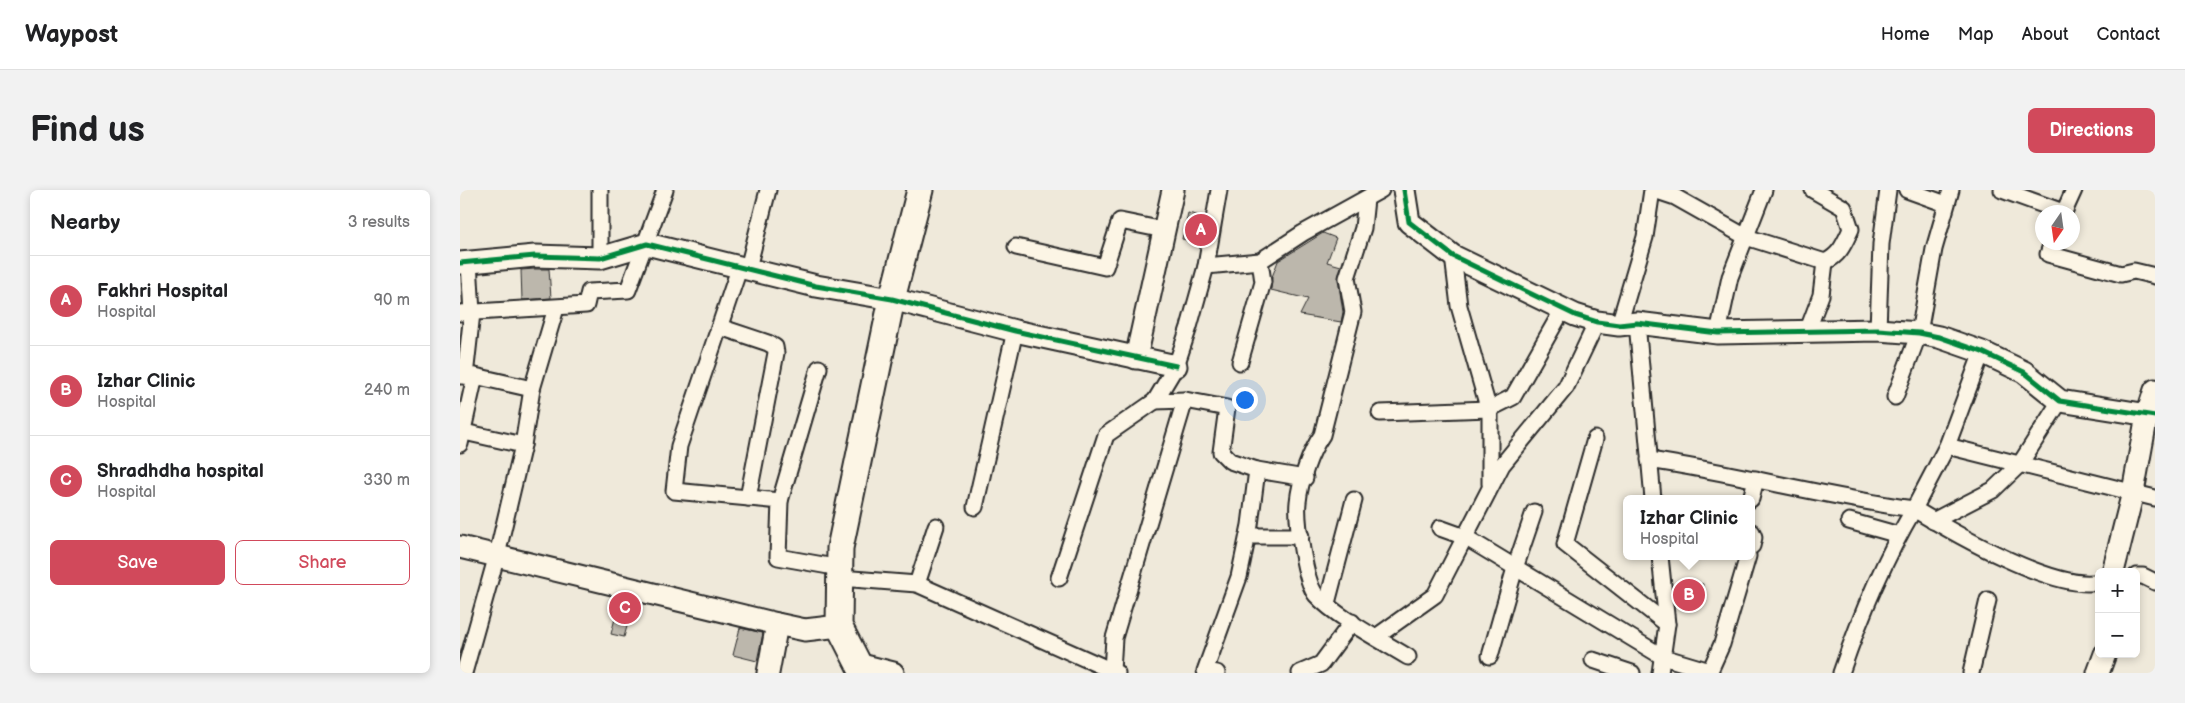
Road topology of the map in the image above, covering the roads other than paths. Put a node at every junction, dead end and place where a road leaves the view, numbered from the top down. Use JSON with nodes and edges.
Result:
{"nodes":[{"id":1,"x":600,"y":190,"type":"edge"},
{"id":2,"x":665,"y":190,"type":"edge"},
{"id":3,"x":768,"y":190,"type":"edge"},
{"id":4,"x":1172,"y":190,"type":"edge"},
{"id":5,"x":1219,"y":190,"type":"edge"},
{"id":6,"x":1381,"y":190,"type":"edge"},
{"id":7,"x":1404,"y":190,"type":"edge"},
{"id":8,"x":1653,"y":190,"type":"edge"},
{"id":9,"x":1764,"y":190,"type":"edge"},
{"id":10,"x":1813,"y":190,"type":"edge"},
{"id":11,"x":1888,"y":190,"type":"edge"},
{"id":12,"x":1907,"y":190,"type":"edge"},
{"id":13,"x":2002,"y":190,"type":"edge"},
{"id":14,"x":2074,"y":190,"type":"edge"},
{"id":15,"x":915,"y":191,"type":"edge"},
{"id":16,"x":1948,"y":197,"type":"edge"},
{"id":17,"x":1366,"y":199,"type":"junction"},
{"id":18,"x":2044,"y":205,"type":"edge"},
{"id":19,"x":2066,"y":205,"type":"edge"},
{"id":20,"x":1164,"y":230,"type":"junction"},
{"id":21,"x":1746,"y":237,"type":"junction"},
{"id":22,"x":647,"y":244,"type":"junction"},
{"id":23,"x":1016,"y":247,"type":"dead end"},
{"id":24,"x":2049,"y":250,"type":"edge"},
{"id":25,"x":1453,"y":256,"type":"junction"},
{"id":26,"x":600,"y":258,"type":"junction"},
{"id":27,"x":1260,"y":261,"type":"junction"},
{"id":28,"x":465,"y":262,"type":"edge"},
{"id":29,"x":1825,"y":262,"type":"junction"},
{"id":30,"x":1206,"y":266,"type":"junction"},
{"id":31,"x":744,"y":267,"type":"junction"},
{"id":32,"x":2155,"y":276,"type":"edge"},
{"id":33,"x":892,"y":299,"type":"junction"},
{"id":34,"x":556,"y":308,"type":"junction"},
{"id":35,"x":1563,"y":309,"type":"junction"},
{"id":36,"x":466,"y":313,"type":"edge"},
{"id":37,"x":1597,"y":322,"type":"junction"},
{"id":38,"x":1628,"y":324,"type":"junction"},
{"id":39,"x":720,"y":327,"type":"junction"},
{"id":40,"x":1878,"y":330,"type":"junction"},
{"id":41,"x":1015,"y":331,"type":"junction"},
{"id":42,"x":1808,"y":332,"type":"junction"},
{"id":43,"x":1919,"y":333,"type":"junction"},
{"id":44,"x":1718,"y":334,"type":"junction"},
{"id":45,"x":1982,"y":352,"type":"junction"},
{"id":46,"x":1136,"y":358,"type":"junction"},
{"id":47,"x":1240,"y":362,"type":"dead end"},
{"id":48,"x":1176,"y":366,"type":"junction"},
{"id":49,"x":820,"y":368,"type":"dead end"},
{"id":50,"x":467,"y":376,"type":"edge"},
{"id":51,"x":532,"y":389,"type":"junction"},
{"id":52,"x":2155,"y":390,"type":"edge"},
{"id":53,"x":1895,"y":397,"type":"dead end"},
{"id":54,"x":1155,"y":400,"type":"junction"},
{"id":55,"x":1185,"y":400,"type":"junction"},
{"id":56,"x":2060,"y":401,"type":"junction"},
{"id":57,"x":1489,"y":409,"type":"junction"},
{"id":58,"x":1380,"y":413,"type":"dead end"},
{"id":59,"x":2151,"y":416,"type":"edge"},
{"id":60,"x":462,"y":438,"type":"edge"},
{"id":61,"x":1595,"y":439,"type":"dead end"},
{"id":62,"x":523,"y":445,"type":"junction"},
{"id":63,"x":1947,"y":446,"type":"junction"},
{"id":64,"x":1649,"y":460,"type":"junction"},
{"id":65,"x":2020,"y":464,"type":"junction"},
{"id":66,"x":1257,"y":470,"type":"junction"},
{"id":67,"x":1304,"y":478,"type":"junction"},
{"id":68,"x":1756,"y":479,"type":"junction"},
{"id":69,"x":1490,"y":489,"type":"junction"},
{"id":70,"x":2133,"y":492,"type":"junction"},
{"id":71,"x":1653,"y":495,"type":"edge"},
{"id":72,"x":1752,"y":495,"type":"edge"},
{"id":73,"x":748,"y":498,"type":"junction"},
{"id":74,"x":2155,"y":498,"type":"edge"},
{"id":75,"x":1354,"y":500,"type":"dead end"},
{"id":76,"x":780,"y":501,"type":"junction"},
{"id":77,"x":975,"y":507,"type":"dead end"},
{"id":78,"x":1914,"y":510,"type":"junction"},
{"id":79,"x":1534,"y":512,"type":"dead end"},
{"id":80,"x":1933,"y":521,"type":"junction"},
{"id":81,"x":1849,"y":522,"type":"dead end"},
{"id":82,"x":936,"y":526,"type":"dead end"},
{"id":83,"x":1440,"y":528,"type":"dead end"},
{"id":84,"x":1898,"y":535,"type":"junction"},
{"id":85,"x":1248,"y":536,"type":"junction"},
{"id":86,"x":1301,"y":536,"type":"junction"},
{"id":87,"x":1465,"y":537,"type":"junction"},
{"id":88,"x":460,"y":547,"type":"edge"},
{"id":89,"x":497,"y":555,"type":"junction"},
{"id":90,"x":1660,"y":560,"type":"edge"},
{"id":91,"x":1747,"y":560,"type":"edge"},
{"id":92,"x":1515,"y":568,"type":"junction"},
{"id":93,"x":2114,"y":568,"type":"edge"},
{"id":94,"x":840,"y":573,"type":"junction"},
{"id":95,"x":2140,"y":576,"type":"edge"},
{"id":96,"x":1059,"y":578,"type":"dead end"},
{"id":97,"x":2155,"y":582,"type":"edge"},
{"id":98,"x":2095,"y":583,"type":"edge"},
{"id":99,"x":916,"y":584,"type":"junction"},
{"id":100,"x":1988,"y":600,"type":"dead end"},
{"id":101,"x":1327,"y":603,"type":"junction"},
{"id":102,"x":1352,"y":622,"type":"junction"},
{"id":103,"x":777,"y":624,"type":"junction"},
{"id":104,"x":1667,"y":624,"type":"junction"},
{"id":105,"x":840,"y":626,"type":"junction"},
{"id":106,"x":1376,"y":638,"type":"junction"},
{"id":107,"x":1490,"y":656,"type":"dead end"},
{"id":108,"x":1408,"y":657,"type":"dead end"},
{"id":109,"x":1663,"y":657,"type":"junction"},
{"id":110,"x":2104,"y":658,"type":"edge"},
{"id":111,"x":1593,"y":660,"type":"dead end"},
{"id":112,"x":862,"y":669,"type":"edge"},
{"id":113,"x":1114,"y":672,"type":"edge"},
{"id":114,"x":1709,"y":672,"type":"edge"},
{"id":115,"x":464,"y":673,"type":"edge"},
{"id":116,"x":768,"y":673,"type":"edge"},
{"id":117,"x":893,"y":673,"type":"edge"},
{"id":118,"x":1217,"y":673,"type":"edge"},
{"id":119,"x":1300,"y":673,"type":"edge"},
{"id":120,"x":1632,"y":673,"type":"edge"},
{"id":121,"x":1660,"y":673,"type":"edge"},
{"id":122,"x":1841,"y":673,"type":"edge"},
{"id":123,"x":1972,"y":673,"type":"edge"},
{"id":124,"x":2098,"y":673,"type":"edge"}],
"edges":[{"from":1,"to":26,"type":"street"},
{"from":2,"to":22,"type":"street"},
{"from":3,"to":31,"type":"street"},
{"from":4,"to":20,"type":"street"},
{"from":5,"to":30,"type":"street"},
{"from":6,"to":17,"type":"street"},
{"from":7,"to":25,"type":"street"},
{"from":8,"to":21,"type":"street"},
{"from":8,"to":38,"type":"street"},
{"from":9,"to":21,"type":"street"},
{"from":10,"to":29,"type":"street"},
{"from":11,"to":40,"type":"street"},
{"from":12,"to":16,"type":"street"},
{"from":13,"to":18,"type":"street"},
{"from":14,"to":19,"type":"street"},
{"from":15,"to":33,"type":"main road"},
{"from":16,"to":43,"type":"street"},
{"from":17,"to":27,"type":"street"},
{"from":17,"to":67,"type":"street"},
{"from":20,"to":23,"type":"street"},
{"from":20,"to":46,"type":"street"},
{"from":21,"to":29,"type":"street"},
{"from":21,"to":44,"type":"street"},
{"from":22,"to":26,"type":"street"},
{"from":22,"to":31,"type":"street"},
{"from":22,"to":34,"type":"street"},
{"from":24,"to":32,"type":"street"},
{"from":25,"to":35,"type":"street"},
{"from":25,"to":57,"type":"street"},
{"from":26,"to":28,"type":"street"},
{"from":27,"to":30,"type":"street"},
{"from":27,"to":47,"type":"street"},
{"from":28,"to":36,"type":"street"},
{"from":29,"to":42,"type":"street"},
{"from":30,"to":48,"type":"street"},
{"from":31,"to":33,"type":"street"},
{"from":31,"to":39,"type":"street"},
{"from":33,"to":41,"type":"street"},
{"from":33,"to":94,"type":"main road"},
{"from":34,"to":36,"type":"street"},
{"from":34,"to":51,"type":"street"},
{"from":35,"to":37,"type":"street"},
{"from":35,"to":57,"type":"street"},
{"from":36,"to":50,"type":"street"},
{"from":37,"to":38,"type":"street"},
{"from":37,"to":69,"type":"street"},
{"from":38,"to":44,"type":"street"},
{"from":38,"to":64,"type":"street"},
{"from":39,"to":73,"type":"street"},
{"from":39,"to":73,"type":"street"},
{"from":40,"to":42,"type":"street"},
{"from":40,"to":43,"type":"street"},
{"from":41,"to":46,"type":"street"},
{"from":41,"to":77,"type":"street"},
{"from":42,"to":44,"type":"street"},
{"from":43,"to":45,"type":"street"},
{"from":43,"to":53,"type":"street"},
{"from":45,"to":56,"type":"street"},
{"from":45,"to":63,"type":"street"},
{"from":46,"to":48,"type":"street"},
{"from":48,"to":54,"type":"street"},
{"from":49,"to":76,"type":"street"},
{"from":50,"to":51,"type":"street"},
{"from":50,"to":60,"type":"street"},
{"from":51,"to":62,"type":"street"},
{"from":52,"to":59,"type":"street"},
{"from":54,"to":55,"type":"street"},
{"from":54,"to":96,"type":"street"},
{"from":55,"to":66,"type":"street"},
{"from":55,"to":113,"type":"street"},
{"from":56,"to":59,"type":"street"},
{"from":56,"to":65,"type":"street"},
{"from":57,"to":58,"type":"street"},
{"from":57,"to":69,"type":"street"},
{"from":59,"to":70,"type":"street"},
{"from":60,"to":62,"type":"street"},
{"from":61,"to":104,"type":"street"},
{"from":62,"to":89,"type":"street"},
{"from":63,"to":65,"type":"street"},
{"from":63,"to":78,"type":"street"},
{"from":64,"to":68,"type":"street"},
{"from":64,"to":71,"type":"street"},
{"from":65,"to":70,"type":"street"},
{"from":65,"to":80,"type":"street"},
{"from":66,"to":67,"type":"street"},
{"from":66,"to":85,"type":"street"},
{"from":67,"to":86,"type":"street"},
{"from":68,"to":72,"type":"street"},
{"from":68,"to":78,"type":"street"},
{"from":69,"to":87,"type":"street"},
{"from":70,"to":74,"type":"street"},
{"from":70,"to":93,"type":"street"},
{"from":73,"to":76,"type":"street"},
{"from":75,"to":101,"type":"street"},
{"from":76,"to":94,"type":"street"},
{"from":78,"to":80,"type":"street"},
{"from":78,"to":84,"type":"street"},
{"from":79,"to":92,"type":"street"},
{"from":80,"to":98,"type":"street"},
{"from":81,"to":84,"type":"street"},
{"from":82,"to":99,"type":"street"},
{"from":83,"to":87,"type":"street"},
{"from":84,"to":122,"type":"street"},
{"from":85,"to":86,"type":"street"},
{"from":85,"to":118,"type":"street"},
{"from":86,"to":101,"type":"street"},
{"from":87,"to":92,"type":"street"},
{"from":87,"to":106,"type":"street"},
{"from":88,"to":89,"type":"street"},
{"from":89,"to":103,"type":"street"},
{"from":89,"to":115,"type":"street"},
{"from":90,"to":104,"type":"street"},
{"from":91,"to":114,"type":"street"},
{"from":92,"to":107,"type":"street"},
{"from":92,"to":109,"type":"street"},
{"from":94,"to":99,"type":"street"},
{"from":94,"to":105,"type":"main road"},
{"from":95,"to":97,"type":"street"},
{"from":99,"to":113,"type":"street"},
{"from":100,"to":123,"type":"street"},
{"from":101,"to":102,"type":"street"},
{"from":102,"to":106,"type":"street"},
{"from":102,"to":119,"type":"street"},
{"from":103,"to":105,"type":"street"},
{"from":103,"to":116,"type":"street"},
{"from":104,"to":109,"type":"street"},
{"from":105,"to":112,"type":"main road"},
{"from":106,"to":108,"type":"street"},
{"from":109,"to":114,"type":"street"},
{"from":109,"to":121,"type":"street"},
{"from":110,"to":124,"type":"street"},
{"from":111,"to":120,"type":"street"},
{"from":112,"to":117,"type":"street"}]}
